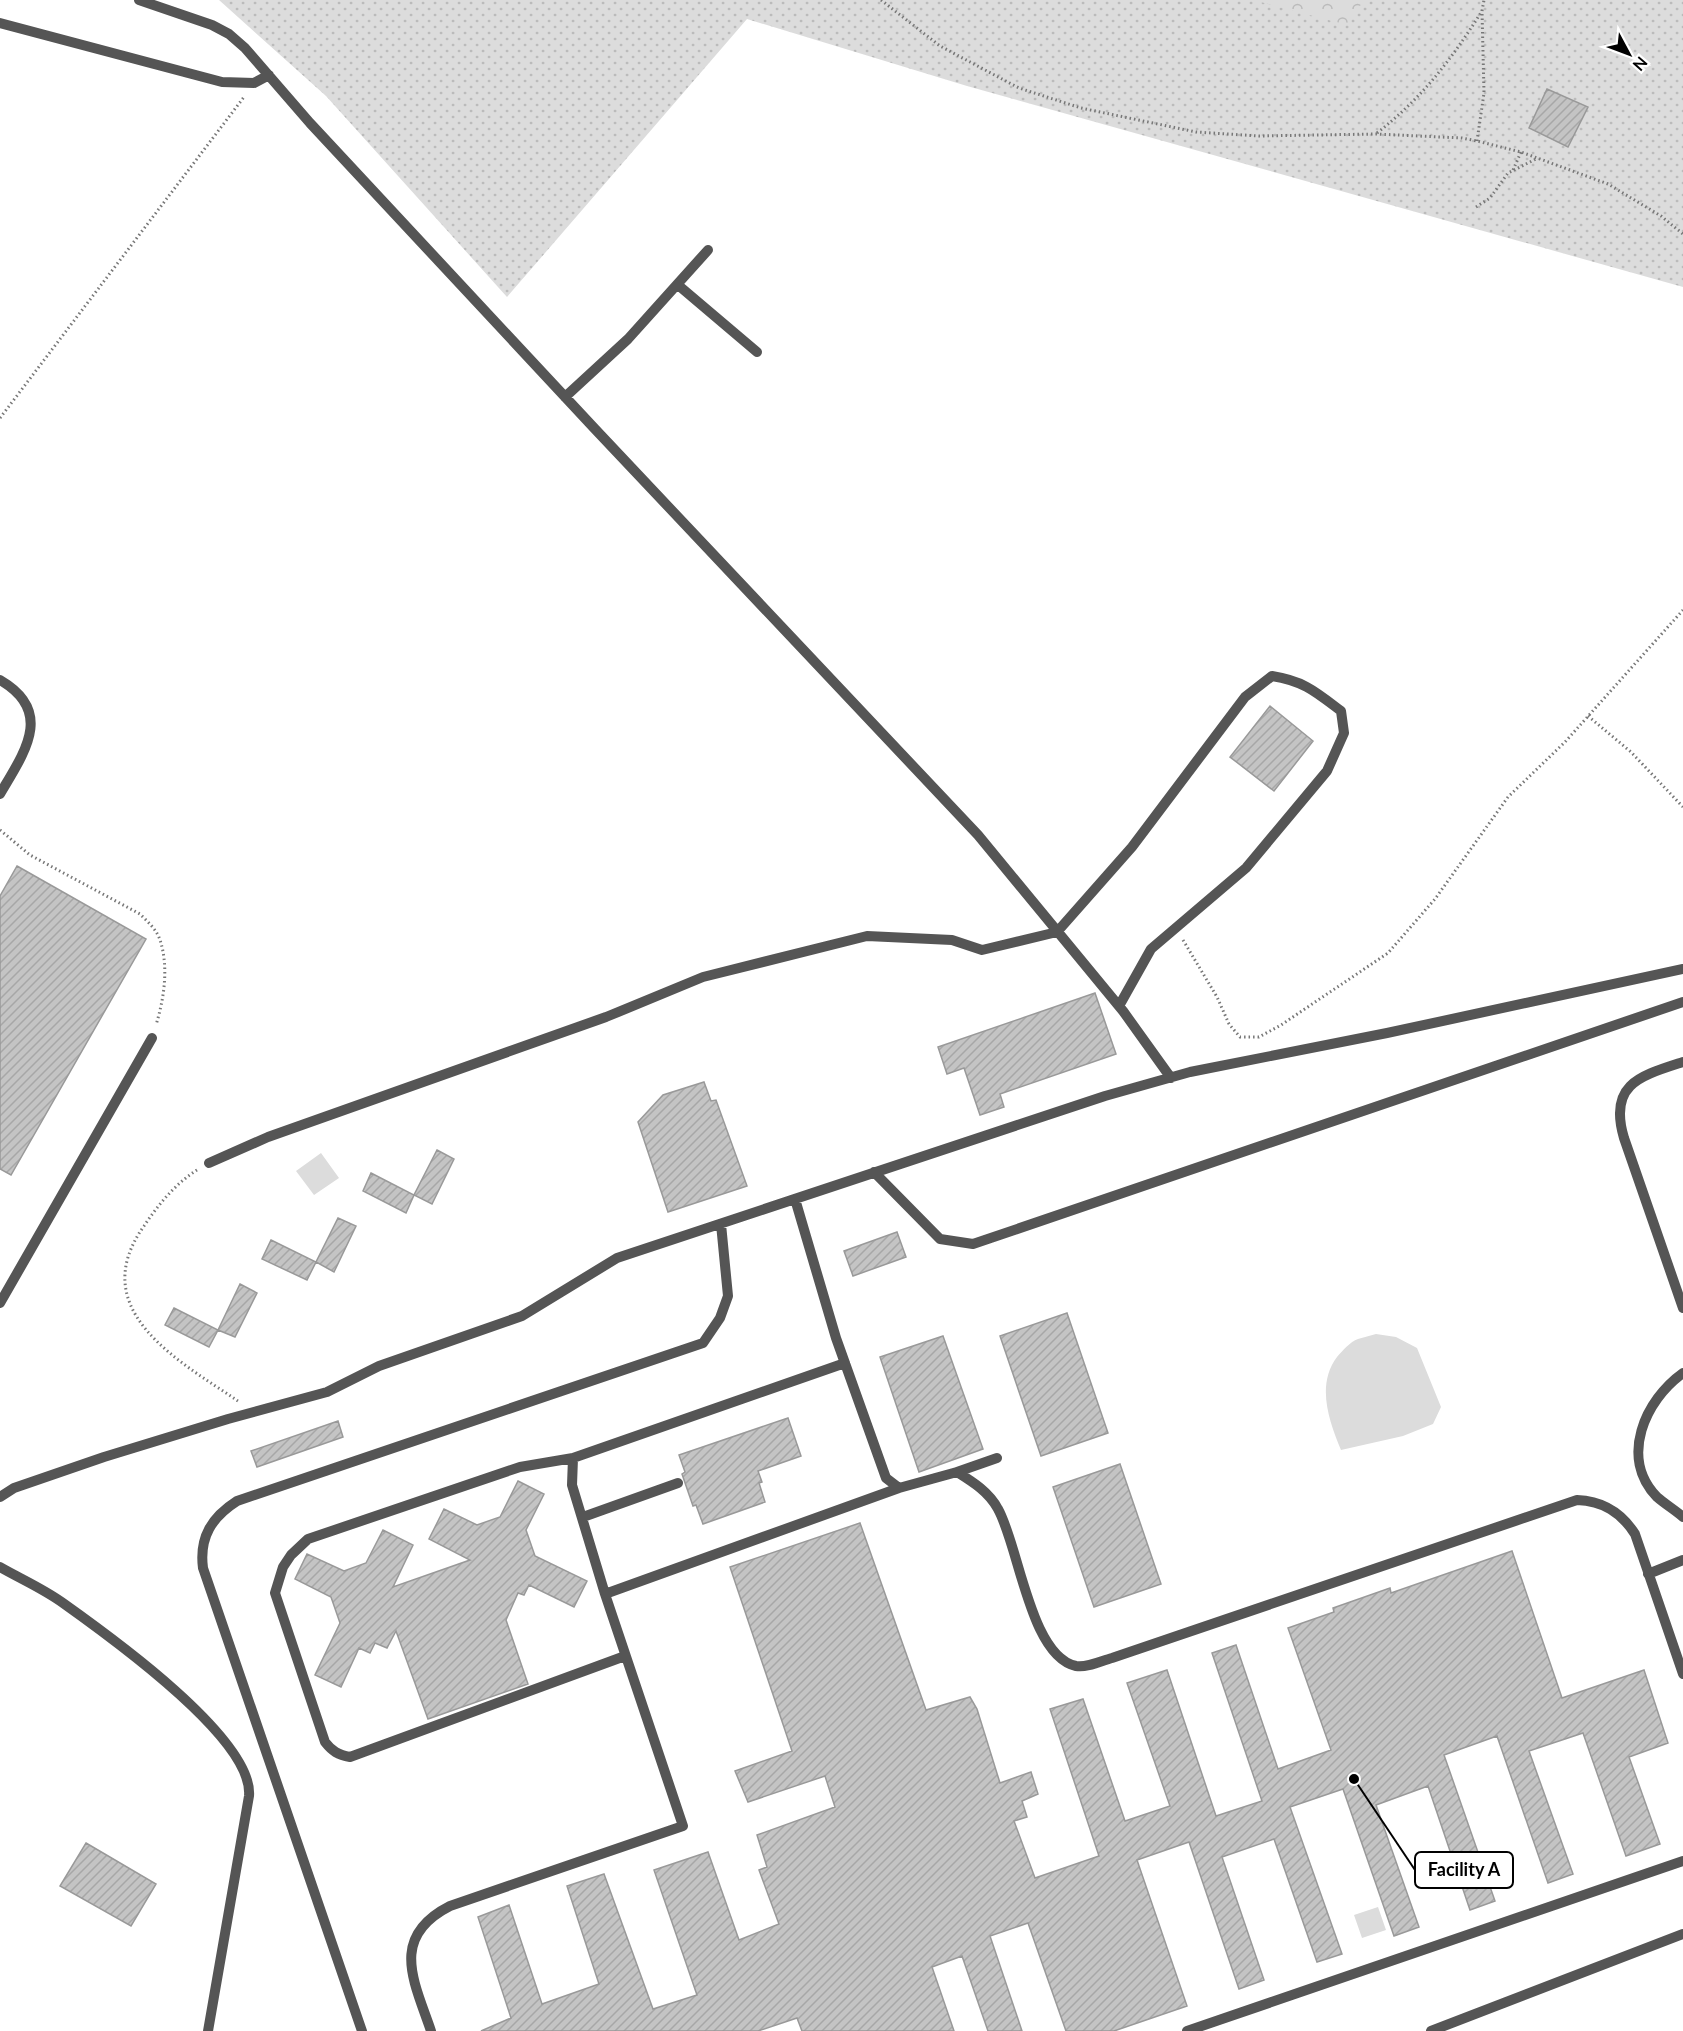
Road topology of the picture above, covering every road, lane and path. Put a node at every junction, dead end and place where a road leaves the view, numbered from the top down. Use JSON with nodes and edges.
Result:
{"nodes":[{"id":1,"x":140,"y":0,"type":"edge"},
{"id":2,"x":881,"y":0,"type":"edge"},
{"id":3,"x":1484,"y":0,"type":"edge"},
{"id":4,"x":1482,"y":11,"type":"junction"},
{"id":5,"x":0,"y":23,"type":"edge"},
{"id":6,"x":269,"y":75,"type":"junction"},
{"id":7,"x":254,"y":83,"type":"junction"},
{"id":8,"x":1376,"y":134,"type":"junction"},
{"id":9,"x":1477,"y":141,"type":"junction"},
{"id":10,"x":1521,"y":152,"type":"junction"},
{"id":11,"x":1538,"y":158,"type":"junction"},
{"id":12,"x":1512,"y":171,"type":"junction"},
{"id":13,"x":1476,"y":207,"type":"dead end"},
{"id":14,"x":1683,"y":234,"type":"edge"},
{"id":15,"x":708,"y":250,"type":"dead end"},
{"id":16,"x":678,"y":285,"type":"junction"},
{"id":17,"x":757,"y":352,"type":"dead end"},
{"id":18,"x":565,"y":397,"type":"junction"},
{"id":19,"x":0,"y":418,"type":"edge"},
{"id":20,"x":1683,"y":610,"type":"edge"},
{"id":21,"x":0,"y":680,"type":"edge"},
{"id":22,"x":1588,"y":716,"type":"junction"},
{"id":23,"x":0,"y":794,"type":"edge"},
{"id":24,"x":1683,"y":807,"type":"edge"},
{"id":25,"x":0,"y":830,"type":"edge"},
{"id":26,"x":1175,"y":928,"type":"junction"},
{"id":27,"x":1057,"y":932,"type":"junction"},
{"id":28,"x":1683,"y":969,"type":"edge"},
{"id":29,"x":1683,"y":1002,"type":"edge"},
{"id":30,"x":1119,"y":1006,"type":"junction"},
{"id":31,"x":152,"y":1038,"type":"joint"},
{"id":32,"x":1683,"y":1062,"type":"edge"},
{"id":33,"x":1171,"y":1078,"type":"junction"},
{"id":34,"x":209,"y":1163,"type":"joint"},
{"id":35,"x":874,"y":1173,"type":"junction"},
{"id":36,"x":795,"y":1199,"type":"junction"},
{"id":37,"x":721,"y":1224,"type":"junction"},
{"id":38,"x":0,"y":1304,"type":"edge"},
{"id":39,"x":1683,"y":1308,"type":"edge"},
{"id":40,"x":845,"y":1363,"type":"junction"},
{"id":41,"x":1683,"y":1373,"type":"edge"},
{"id":42,"x":254,"y":1412,"type":"junction"},
{"id":43,"x":573,"y":1458,"type":"junction"},
{"id":44,"x":997,"y":1458,"type":"dead end"},
{"id":45,"x":957,"y":1472,"type":"junction"},
{"id":46,"x":678,"y":1483,"type":"dead end"},
{"id":47,"x":899,"y":1488,"type":"junction"},
{"id":48,"x":0,"y":1497,"type":"edge"},
{"id":49,"x":583,"y":1517,"type":"junction"},
{"id":50,"x":1683,"y":1517,"type":"edge"},
{"id":51,"x":1683,"y":1560,"type":"edge"},
{"id":52,"x":0,"y":1567,"type":"edge"},
{"id":53,"x":1648,"y":1574,"type":"junction"},
{"id":54,"x":605,"y":1594,"type":"junction"},
{"id":55,"x":625,"y":1656,"type":"junction"},
{"id":56,"x":1683,"y":1674,"type":"edge"},
{"id":57,"x":1683,"y":1862,"type":"edge"},
{"id":58,"x":1683,"y":1934,"type":"edge"},
{"id":59,"x":208,"y":2031,"type":"edge"},
{"id":60,"x":362,"y":2031,"type":"edge"},
{"id":61,"x":431,"y":2031,"type":"edge"},
{"id":62,"x":1187,"y":2031,"type":"edge"},
{"id":63,"x":1431,"y":2031,"type":"edge"}],
"edges":[{"from":1,"to":6,"type":"lane"},
{"from":2,"to":8,"type":"path"},
{"from":3,"to":4,"type":"path"},
{"from":4,"to":8,"type":"path"},
{"from":4,"to":9,"type":"path"},
{"from":5,"to":7,"type":"lane"},
{"from":6,"to":7,"type":"lane"},
{"from":6,"to":18,"type":"lane"},
{"from":7,"to":19,"type":"path"},
{"from":8,"to":9,"type":"path"},
{"from":9,"to":10,"type":"path"},
{"from":10,"to":11,"type":"path"},
{"from":10,"to":12,"type":"path"},
{"from":11,"to":12,"type":"path"},
{"from":11,"to":14,"type":"path"},
{"from":12,"to":13,"type":"path"},
{"from":15,"to":16,"type":"lane"},
{"from":16,"to":17,"type":"lane"},
{"from":16,"to":18,"type":"lane"},
{"from":18,"to":27,"type":"lane"},
{"from":20,"to":22,"type":"path"},
{"from":21,"to":23,"type":"lane"},
{"from":22,"to":24,"type":"path"},
{"from":22,"to":26,"type":"path"},
{"from":25,"to":31,"type":"path"},
{"from":26,"to":27,"type":"lane"},
{"from":26,"to":30,"type":"lane"},
{"from":27,"to":30,"type":"lane"},
{"from":27,"to":34,"type":"lane"},
{"from":28,"to":33,"type":"lane"},
{"from":29,"to":35,"type":"lane"},
{"from":30,"to":33,"type":"lane"},
{"from":31,"to":38,"type":"lane"},
{"from":32,"to":39,"type":"lane"},
{"from":33,"to":35,"type":"lane"},
{"from":34,"to":42,"type":"path"},
{"from":35,"to":36,"type":"lane"},
{"from":36,"to":37,"type":"lane"},
{"from":36,"to":40,"type":"lane"},
{"from":37,"to":42,"type":"lane"},
{"from":37,"to":60,"type":"lane"},
{"from":40,"to":43,"type":"lane"},
{"from":40,"to":47,"type":"lane"},
{"from":41,"to":50,"type":"lane"},
{"from":42,"to":48,"type":"lane"},
{"from":43,"to":49,"type":"lane"},
{"from":43,"to":55,"type":"lane"},
{"from":44,"to":45,"type":"lane"},
{"from":45,"to":47,"type":"lane"},
{"from":45,"to":53,"type":"lane"},
{"from":46,"to":49,"type":"lane"},
{"from":47,"to":54,"type":"lane"},
{"from":49,"to":54,"type":"lane"},
{"from":51,"to":53,"type":"lane"},
{"from":52,"to":59,"type":"lane"},
{"from":53,"to":56,"type":"lane"},
{"from":54,"to":55,"type":"lane"},
{"from":55,"to":61,"type":"lane"},
{"from":57,"to":62,"type":"lane"},
{"from":58,"to":63,"type":"lane"}]}
